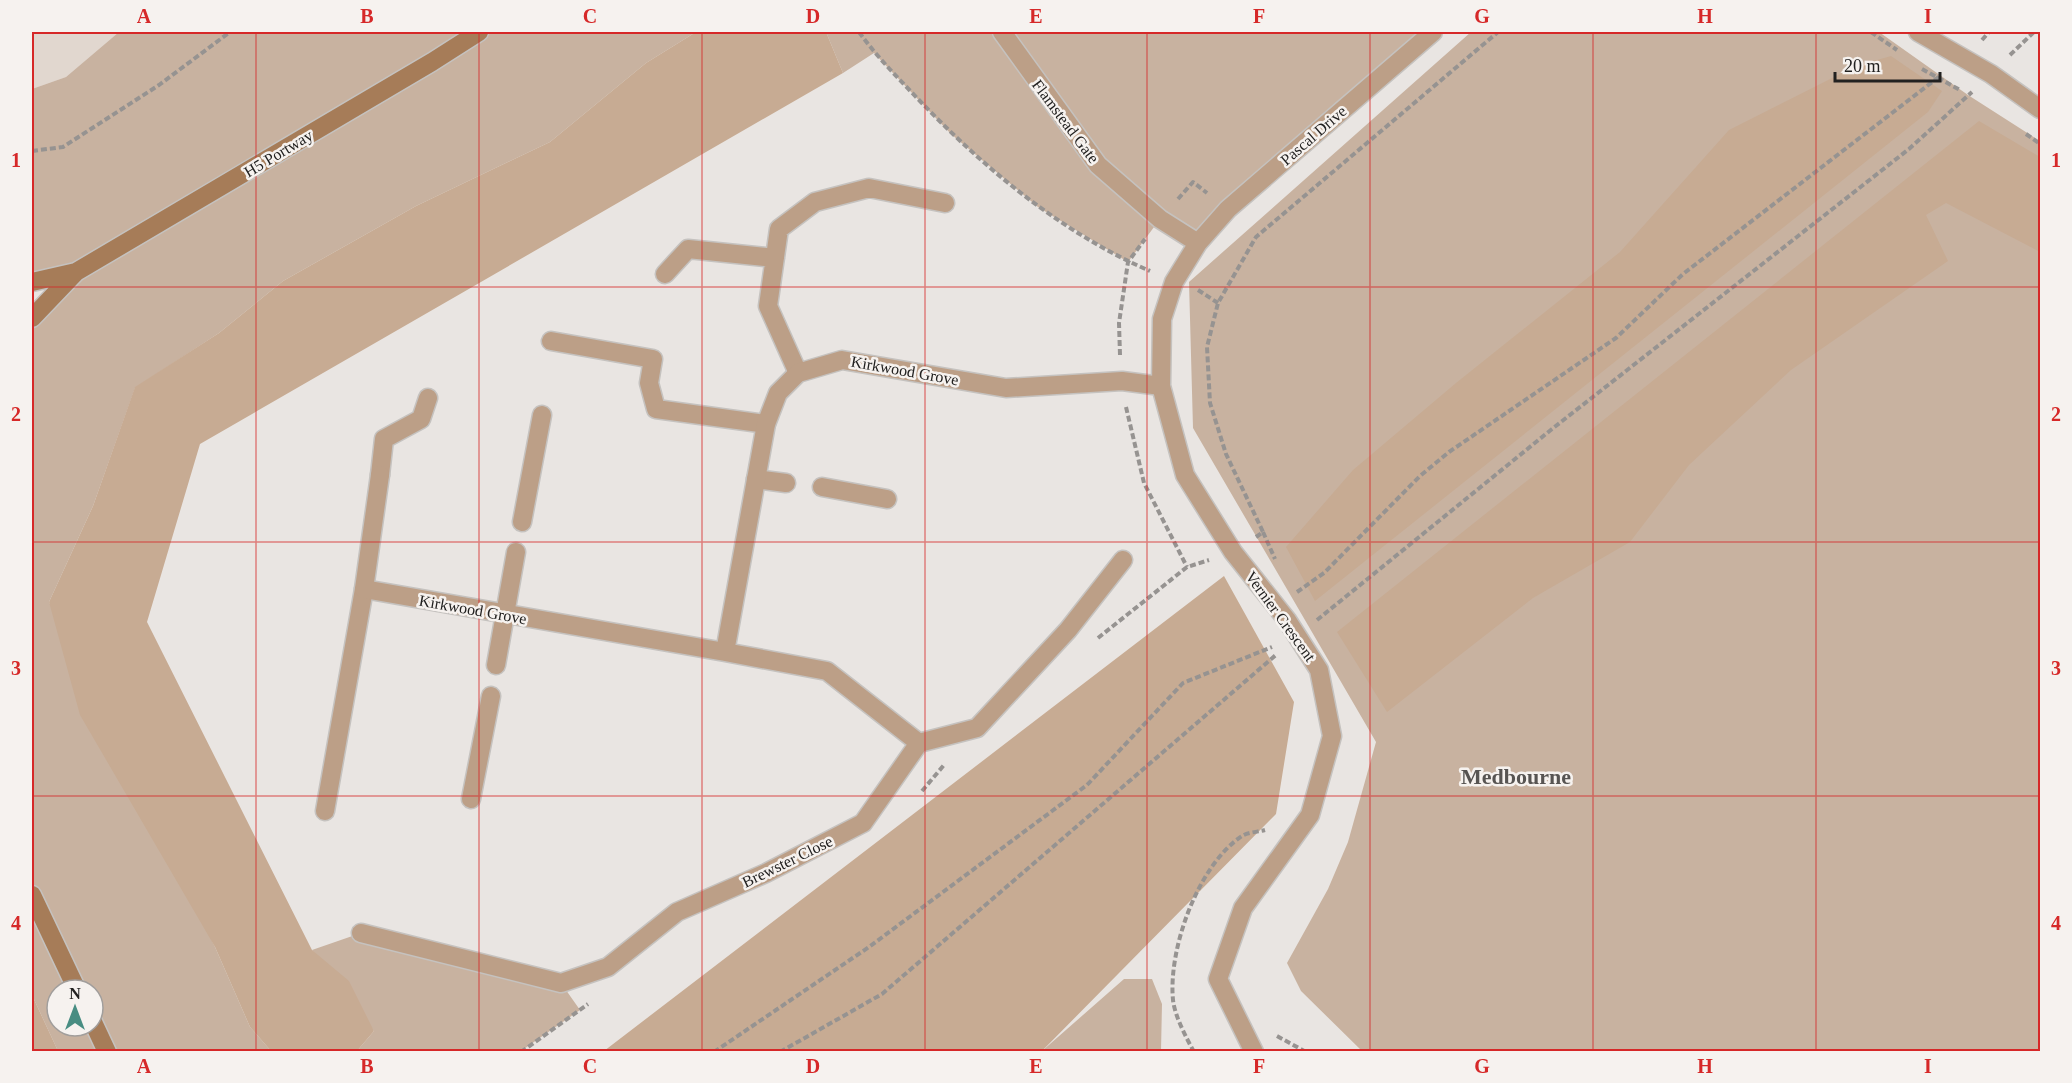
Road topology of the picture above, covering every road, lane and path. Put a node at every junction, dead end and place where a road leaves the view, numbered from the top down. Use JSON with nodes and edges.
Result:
{"nodes":[{"id":1,"x":230,"y":32,"type":"edge"},
{"id":2,"x":479,"y":32,"type":"edge"},
{"id":3,"x":859,"y":32,"type":"edge"},
{"id":4,"x":1002,"y":32,"type":"edge"},
{"id":5,"x":1433,"y":32,"type":"edge"},
{"id":6,"x":1498,"y":32,"type":"edge"},
{"id":7,"x":1918,"y":32,"type":"edge"},
{"id":8,"x":2034,"y":32,"type":"edge"},
{"id":9,"x":1991,"y":74,"type":"junction"},
{"id":10,"x":1968,"y":95,"type":"junction"},
{"id":11,"x":1977,"y":101,"type":"dead end"},
{"id":12,"x":2040,"y":110,"type":"edge"},
{"id":13,"x":2022,"y":132,"type":"dead end"},
{"id":14,"x":2040,"y":144,"type":"edge"},
{"id":15,"x":32,"y":151,"type":"edge"},
{"id":16,"x":945,"y":203,"type":"dead end"},
{"id":17,"x":1198,"y":243,"type":"junction"},
{"id":18,"x":775,"y":258,"type":"junction"},
{"id":19,"x":1128,"y":262,"type":"junction"},
{"id":20,"x":76,"y":272,"type":"junction"},
{"id":21,"x":665,"y":274,"type":"dead end"},
{"id":22,"x":32,"y":282,"type":"edge"},
{"id":23,"x":1174,"y":282,"type":"junction"},
{"id":24,"x":32,"y":318,"type":"edge"},
{"id":25,"x":551,"y":341,"type":"dead end"},
{"id":26,"x":798,"y":374,"type":"junction"},
{"id":27,"x":1122,"y":381,"type":"junction"},
{"id":28,"x":1161,"y":386,"type":"junction"},
{"id":29,"x":428,"y":398,"type":"dead end"},
{"id":30,"x":542,"y":415,"type":"dead end"},
{"id":31,"x":766,"y":424,"type":"junction"},
{"id":32,"x":756,"y":479,"type":"junction"},
{"id":33,"x":786,"y":483,"type":"dead end"},
{"id":34,"x":822,"y":487,"type":"dead end"},
{"id":35,"x":887,"y":499,"type":"dead end"},
{"id":36,"x":522,"y":522,"type":"dead end"},
{"id":37,"x":516,"y":552,"type":"dead end"},
{"id":38,"x":1123,"y":560,"type":"dead end"},
{"id":39,"x":1187,"y":567,"type":"dead end"},
{"id":40,"x":364,"y":590,"type":"junction"},
{"id":41,"x":504,"y":614,"type":"junction"},
{"id":42,"x":1287,"y":620,"type":"junction"},
{"id":43,"x":1298,"y":636,"type":"junction"},
{"id":44,"x":725,"y":652,"type":"junction"},
{"id":45,"x":496,"y":665,"type":"dead end"},
{"id":46,"x":491,"y":696,"type":"dead end"},
{"id":47,"x":919,"y":743,"type":"junction"},
{"id":48,"x":471,"y":799,"type":"dead end"},
{"id":49,"x":325,"y":811,"type":"dead end"},
{"id":50,"x":1297,"y":834,"type":"junction"},
{"id":51,"x":32,"y":895,"type":"edge"},
{"id":52,"x":361,"y":933,"type":"dead end"},
{"id":53,"x":71,"y":978,"type":"edge"},
{"id":54,"x":100,"y":1038,"type":"edge"},
{"id":55,"x":107,"y":1052,"type":"edge"},
{"id":56,"x":714,"y":1052,"type":"edge"},
{"id":57,"x":780,"y":1052,"type":"edge"},
{"id":58,"x":1194,"y":1052,"type":"edge"},
{"id":59,"x":1254,"y":1052,"type":"edge"}],
"edges":[{"from":1,"to":15,"type":"path"},
{"from":2,"to":20,"type":"street","name":"H5 Portway"},
{"from":3,"to":19,"type":"path"},
{"from":4,"to":17,"type":"street","name":"Flamstead Gate"},
{"from":5,"to":17,"type":"street","name":"Pascal Drive"},
{"from":6,"to":23,"type":"path"},
{"from":7,"to":9,"type":"street"},
{"from":8,"to":9,"type":"path"},
{"from":9,"to":10,"type":"path"},
{"from":9,"to":12,"type":"street"},
{"from":10,"to":11,"type":"path"},
{"from":10,"to":42,"type":"path"},
{"from":10,"to":43,"type":"path"},
{"from":13,"to":14,"type":"path"},
{"from":16,"to":18,"type":"street"},
{"from":17,"to":23,"type":"street","name":"Vernier Crescent"},
{"from":18,"to":21,"type":"street"},
{"from":18,"to":26,"type":"street"},
{"from":19,"to":23,"type":"path"},
{"from":19,"to":27,"type":"path"},
{"from":20,"to":22,"type":"street","name":"H5 Portway"},
{"from":20,"to":24,"type":"street","name":"H5 Portway"},
{"from":23,"to":28,"type":"street","name":"Vernier Crescent"},
{"from":25,"to":31,"type":"street"},
{"from":26,"to":27,"type":"street","name":"Kirkwood Grove"},
{"from":26,"to":31,"type":"street","name":"Kirkwood Grove"},
{"from":27,"to":28,"type":"street","name":"Kirkwood Grove"},
{"from":27,"to":39,"type":"path"},
{"from":28,"to":42,"type":"street","name":"Vernier Crescent"},
{"from":29,"to":40,"type":"street"},
{"from":30,"to":36,"type":"street"},
{"from":31,"to":32,"type":"street","name":"Kirkwood Grove"},
{"from":32,"to":33,"type":"street"},
{"from":32,"to":44,"type":"street","name":"Kirkwood Grove"},
{"from":34,"to":35,"type":"street"},
{"from":37,"to":41,"type":"street"},
{"from":38,"to":47,"type":"street"},
{"from":40,"to":41,"type":"street","name":"Kirkwood Grove"},
{"from":40,"to":49,"type":"street"},
{"from":41,"to":44,"type":"street","name":"Kirkwood Grove"},
{"from":41,"to":45,"type":"street"},
{"from":42,"to":43,"type":"street","name":"Vernier Crescent"},
{"from":42,"to":56,"type":"path"},
{"from":43,"to":50,"type":"street","name":"Vernier Crescent"},
{"from":43,"to":57,"type":"path"},
{"from":44,"to":47,"type":"street","name":"Kirkwood Grove"},
{"from":46,"to":48,"type":"street"},
{"from":47,"to":52,"type":"street","name":"Brewster Close"},
{"from":50,"to":58,"type":"path"},
{"from":50,"to":59,"type":"street","name":"Vernier Crescent"},
{"from":51,"to":53,"type":"street"},
{"from":54,"to":55,"type":"street"}]}
